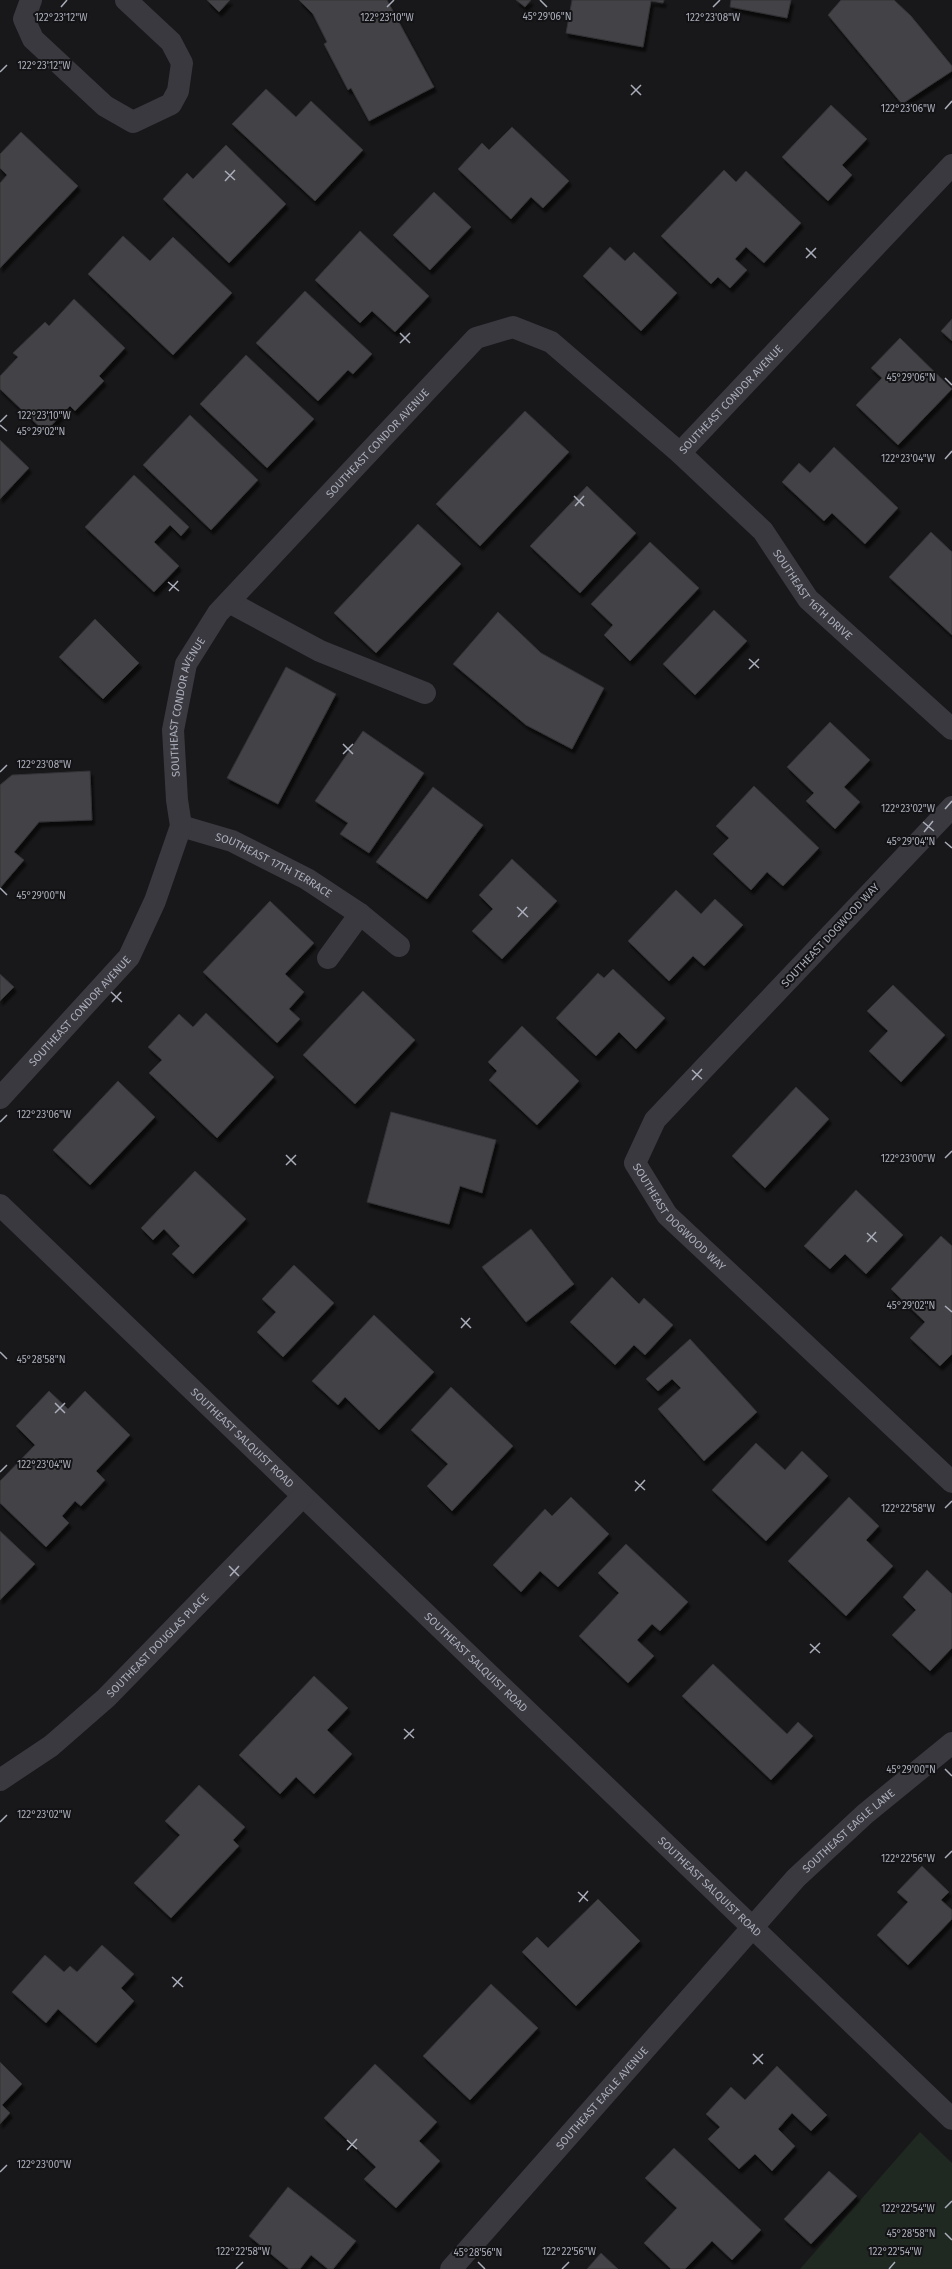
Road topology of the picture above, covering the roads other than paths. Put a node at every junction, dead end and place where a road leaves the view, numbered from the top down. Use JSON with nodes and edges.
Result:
{"nodes":[{"id":1,"x":31,"y":0,"type":"edge"},
{"id":2,"x":126,"y":0,"type":"edge"},
{"id":3,"x":952,"y":165,"type":"edge"},
{"id":4,"x":680,"y":453,"type":"junction"},
{"id":5,"x":229,"y":602,"type":"junction"},
{"id":6,"x":425,"y":693,"type":"dead end"},
{"id":7,"x":952,"y":729,"type":"edge"},
{"id":8,"x":952,"y":807,"type":"edge"},
{"id":9,"x":181,"y":826,"type":"junction"},
{"id":10,"x":360,"y":914,"type":"junction"},
{"id":11,"x":400,"y":946,"type":"dead end"},
{"id":12,"x":328,"y":958,"type":"dead end"},
{"id":13,"x":0,"y":1098,"type":"edge"},
{"id":14,"x":0,"y":1205,"type":"edge"},
{"id":15,"x":952,"y":1482,"type":"edge"},
{"id":16,"x":303,"y":1496,"type":"junction"},
{"id":17,"x":952,"y":1743,"type":"edge"},
{"id":18,"x":0,"y":1780,"type":"edge"},
{"id":19,"x":754,"y":1928,"type":"junction"},
{"id":20,"x":952,"y":2119,"type":"edge"},
{"id":21,"x":451,"y":2269,"type":"edge"}],
"edges":[{"from":1,"to":2,"type":"street"},
{"from":3,"to":4,"type":"street","name":"SOUTHEAST CONDOR AVENUE"},
{"from":4,"to":5,"type":"street","name":"SOUTHEAST CONDOR AVENUE"},
{"from":4,"to":7,"type":"street","name":"SOUTHEAST 16TH DRIVE"},
{"from":5,"to":6,"type":"street"},
{"from":5,"to":9,"type":"street","name":"SOUTHEAST CONDOR AVENUE"},
{"from":8,"to":15,"type":"street","name":"SOUTHEAST DOGWOOD WAY"},
{"from":9,"to":10,"type":"street","name":"SOUTHEAST 17TH TERRACE"},
{"from":9,"to":13,"type":"street","name":"SOUTHEAST CONDOR AVENUE"},
{"from":10,"to":11,"type":"street","name":"SOUTHEAST 17TH TERRACE"},
{"from":10,"to":12,"type":"street"},
{"from":14,"to":16,"type":"street","name":"SOUTHEAST SALQUIST ROAD"},
{"from":16,"to":18,"type":"street","name":"SOUTHEAST DOUGLAS PLACE"},
{"from":16,"to":19,"type":"street","name":"SOUTHEAST SALQUIST ROAD"},
{"from":17,"to":19,"type":"street","name":"SOUTHEAST EAGLE LANE"},
{"from":19,"to":20,"type":"street","name":"SOUTHEAST SALQUIST ROAD"},
{"from":19,"to":21,"type":"street","name":"SOUTHEAST EAGLE AVENUE"}]}
